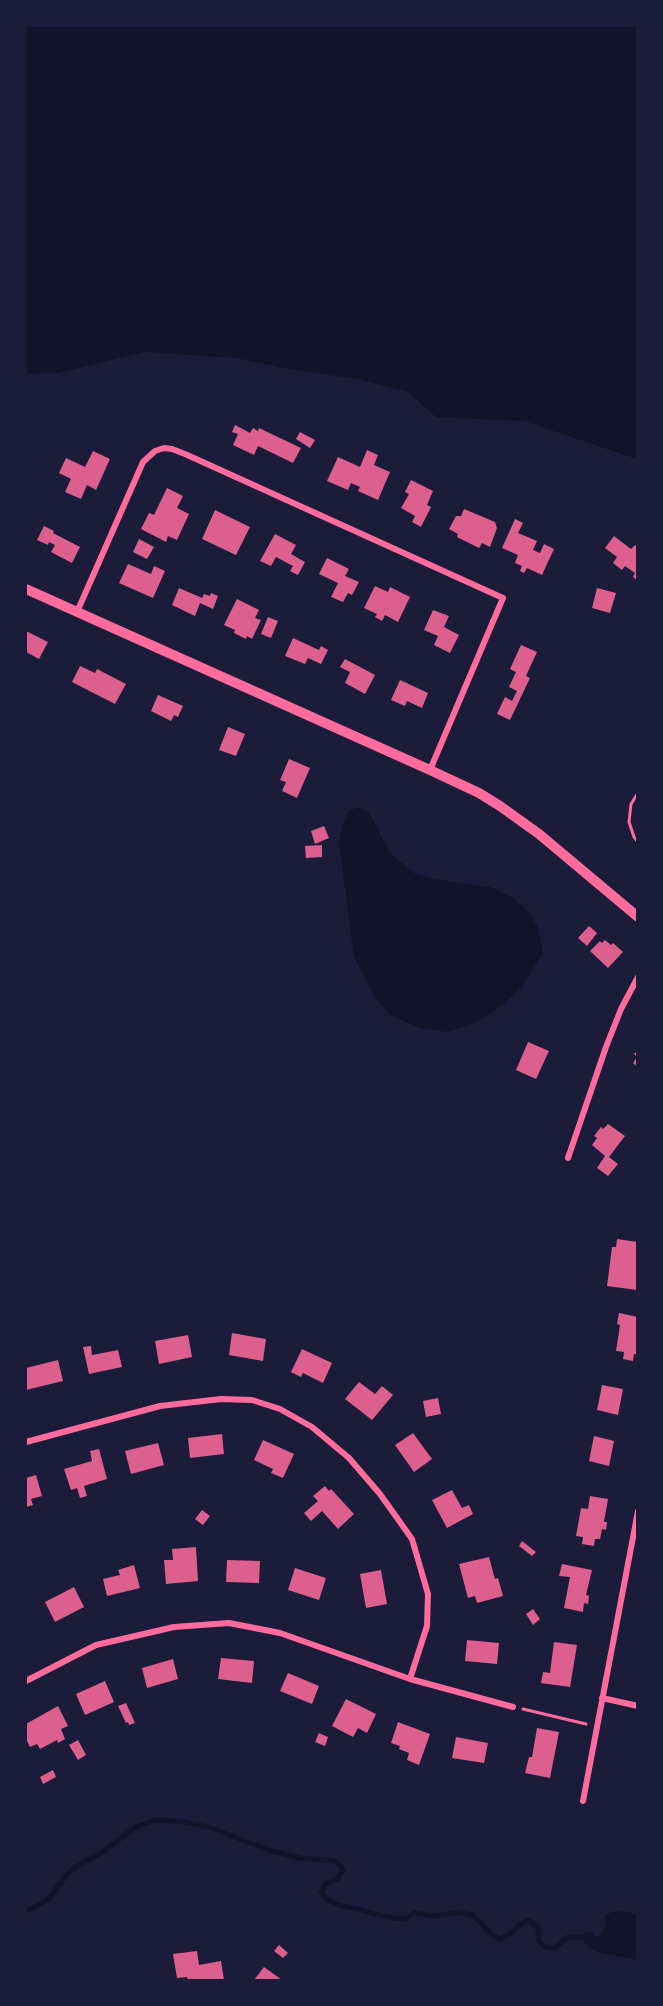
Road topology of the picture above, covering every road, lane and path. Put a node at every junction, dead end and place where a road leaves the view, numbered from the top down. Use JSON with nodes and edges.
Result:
{"nodes":[{"id":1,"x":26,"y":589,"type":"edge"},
{"id":2,"x":77,"y":613,"type":"junction"},
{"id":3,"x":430,"y":770,"type":"junction"},
{"id":4,"x":638,"y":793,"type":"edge"},
{"id":5,"x":638,"y":842,"type":"edge"},
{"id":6,"x":638,"y":917,"type":"edge"},
{"id":7,"x":638,"y":977,"type":"edge"},
{"id":8,"x":568,"y":1158,"type":"dead end"},
{"id":9,"x":26,"y":1442,"type":"edge"},
{"id":10,"x":638,"y":1511,"type":"edge"},
{"id":11,"x":410,"y":1679,"type":"junction"},
{"id":12,"x":26,"y":1681,"type":"edge"},
{"id":13,"x":602,"y":1698,"type":"junction"},
{"id":14,"x":504,"y":1705,"type":"junction"},
{"id":15,"x":638,"y":1706,"type":"edge"},
{"id":16,"x":513,"y":1707,"type":"dead end"},
{"id":17,"x":597,"y":1727,"type":"junction"},
{"id":18,"x":583,"y":1801,"type":"dead end"}],
"edges":[{"from":1,"to":2,"type":"street"},
{"from":2,"to":3,"type":"street"},
{"from":2,"to":3,"type":"street"},
{"from":3,"to":6,"type":"street"},
{"from":4,"to":5,"type":"path"},
{"from":7,"to":8,"type":"street"},
{"from":9,"to":11,"type":"street"},
{"from":10,"to":13,"type":"street"},
{"from":11,"to":12,"type":"street"},
{"from":11,"to":14,"type":"street"},
{"from":13,"to":15,"type":"street"},
{"from":13,"to":17,"type":"street"},
{"from":14,"to":16,"type":"street"},
{"from":14,"to":17,"type":"path"},
{"from":17,"to":18,"type":"street"}]}
